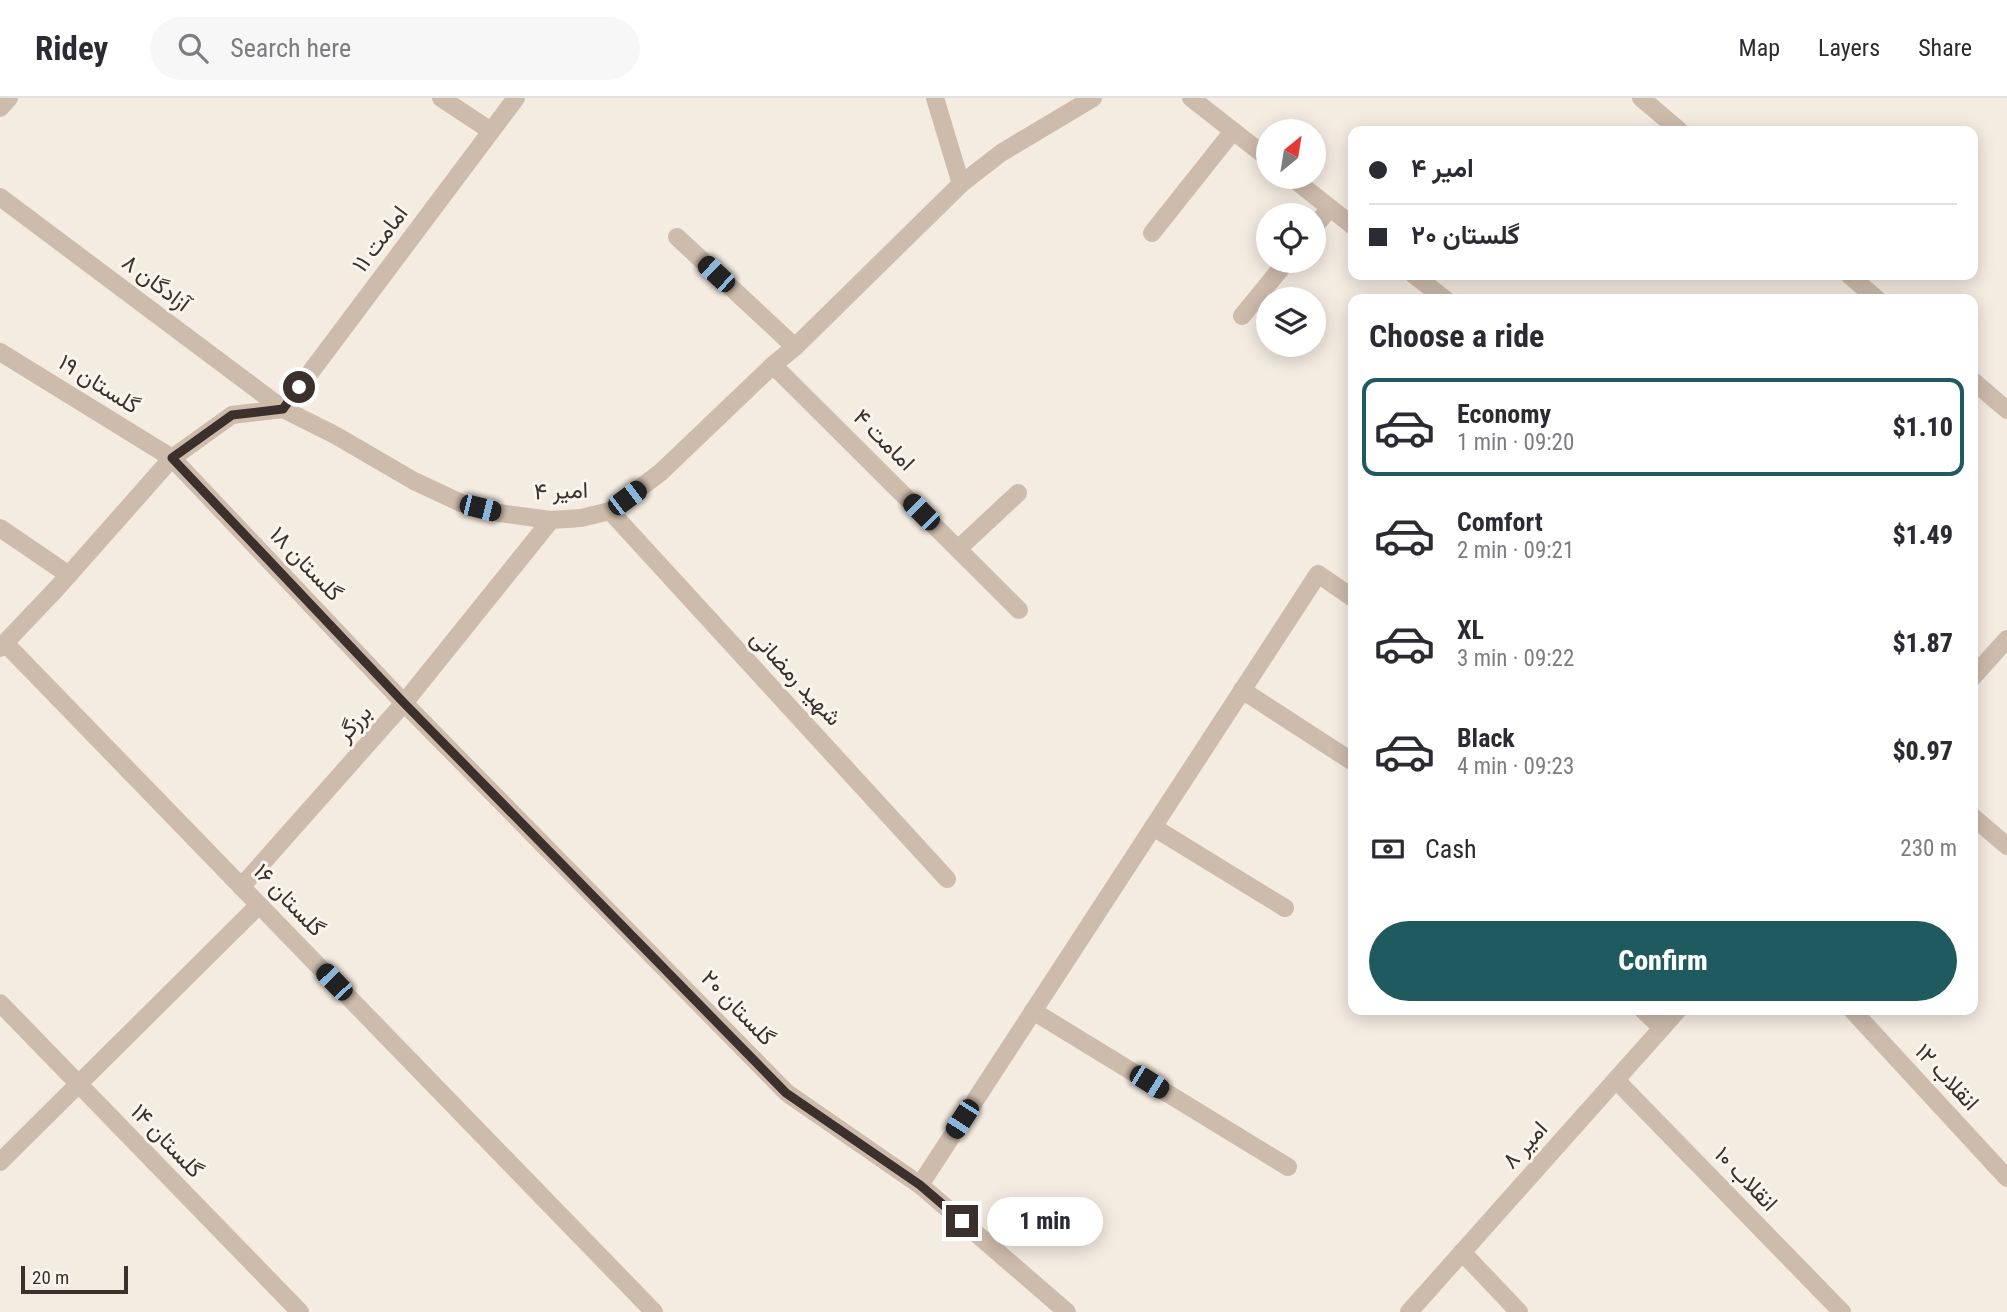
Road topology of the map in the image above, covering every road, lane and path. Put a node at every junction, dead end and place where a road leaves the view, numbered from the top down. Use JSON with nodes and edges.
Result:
{"nodes":[{"id":1,"x":9,"y":98,"type":"edge"},
{"id":2,"x":442,"y":98,"type":"edge"},
{"id":3,"x":516,"y":98,"type":"edge"},
{"id":4,"x":935,"y":98,"type":"edge"},
{"id":5,"x":1093,"y":98,"type":"edge"},
{"id":6,"x":1191,"y":98,"type":"edge"},
{"id":7,"x":1642,"y":98,"type":"edge"},
{"id":8,"x":0,"y":108,"type":"edge"},
{"id":9,"x":1674,"y":126,"type":"edge"},
{"id":10,"x":491,"y":131,"type":"junction"},
{"id":11,"x":1233,"y":131,"type":"junction"},
{"id":12,"x":1256,"y":149,"type":"edge"},
{"id":13,"x":961,"y":184,"type":"junction"},
{"id":14,"x":1306,"y":189,"type":"edge"},
{"id":15,"x":0,"y":197,"type":"edge"},
{"id":16,"x":1330,"y":208,"type":"junction"},
{"id":17,"x":1326,"y":213,"type":"edge"},
{"id":18,"x":1348,"y":222,"type":"edge"},
{"id":19,"x":1152,"y":233,"type":"dead end"},
{"id":20,"x":677,"y":237,"type":"dead end"},
{"id":21,"x":1277,"y":273,"type":"edge"},
{"id":22,"x":1421,"y":280,"type":"edge"},
{"id":23,"x":1855,"y":280,"type":"edge"},
{"id":24,"x":1440,"y":294,"type":"edge"},
{"id":25,"x":1872,"y":294,"type":"edge"},
{"id":26,"x":1242,"y":316,"type":"dead end"},
{"id":27,"x":795,"y":347,"type":"junction"},
{"id":28,"x":0,"y":352,"type":"edge"},
{"id":29,"x":774,"y":365,"type":"junction"},
{"id":30,"x":1978,"y":385,"type":"edge"},
{"id":31,"x":283,"y":409,"type":"junction"},
{"id":32,"x":2007,"y":410,"type":"edge"},
{"id":33,"x":172,"y":458,"type":"junction"},
{"id":34,"x":1018,"y":493,"type":"dead end"},
{"id":35,"x":610,"y":511,"type":"junction"},
{"id":36,"x":551,"y":520,"type":"junction"},
{"id":37,"x":0,"y":528,"type":"edge"},
{"id":38,"x":958,"y":549,"type":"junction"},
{"id":39,"x":69,"y":575,"type":"junction"},
{"id":40,"x":1348,"y":595,"type":"edge"},
{"id":41,"x":1019,"y":610,"type":"dead end"},
{"id":42,"x":2007,"y":639,"type":"edge"},
{"id":43,"x":2,"y":646,"type":"edge"},
{"id":44,"x":1978,"y":671,"type":"edge"},
{"id":45,"x":1242,"y":690,"type":"junction"},
{"id":46,"x":404,"y":703,"type":"junction"},
{"id":47,"x":1348,"y":759,"type":"edge"},
{"id":48,"x":1978,"y":821,"type":"edge"},
{"id":49,"x":1153,"y":827,"type":"junction"},
{"id":50,"x":2007,"y":846,"type":"edge"},
{"id":51,"x":947,"y":879,"type":"dead end"},
{"id":52,"x":241,"y":887,"type":"junction"},
{"id":53,"x":259,"y":905,"type":"junction"},
{"id":54,"x":1285,"y":908,"type":"dead end"},
{"id":55,"x":0,"y":1003,"type":"edge"},
{"id":56,"x":1033,"y":1011,"type":"junction"},
{"id":57,"x":1648,"y":1015,"type":"edge"},
{"id":58,"x":1674,"y":1015,"type":"edge"},
{"id":59,"x":1857,"y":1015,"type":"edge"},
{"id":60,"x":1662,"y":1028,"type":"junction"},
{"id":61,"x":1615,"y":1080,"type":"junction"},
{"id":62,"x":78,"y":1084,"type":"junction"},
{"id":63,"x":0,"y":1162,"type":"edge"},
{"id":64,"x":1288,"y":1167,"type":"dead end"},
{"id":65,"x":2007,"y":1178,"type":"edge"},
{"id":66,"x":920,"y":1185,"type":"junction"},
{"id":67,"x":1462,"y":1252,"type":"junction"},
{"id":68,"x":300,"y":1312,"type":"edge"},
{"id":69,"x":654,"y":1312,"type":"edge"},
{"id":70,"x":1067,"y":1312,"type":"edge"},
{"id":71,"x":1409,"y":1312,"type":"edge"},
{"id":72,"x":1519,"y":1312,"type":"edge"},
{"id":73,"x":1842,"y":1312,"type":"edge"}],
"edges":[{"from":1,"to":8,"type":"street"},
{"from":2,"to":10,"type":"street"},
{"from":3,"to":10,"type":"street","name":"امامت ۱۱"},
{"from":4,"to":13,"type":"street"},
{"from":5,"to":13,"type":"street","name":"امیر ۴"},
{"from":6,"to":11,"type":"street"},
{"from":7,"to":9,"type":"street"},
{"from":10,"to":31,"type":"street","name":"امامت ۱۱"},
{"from":11,"to":12,"type":"street"},
{"from":11,"to":19,"type":"street"},
{"from":13,"to":27,"type":"street","name":"امیر ۴"},
{"from":14,"to":16,"type":"street"},
{"from":15,"to":31,"type":"street","name":"آزادگان ۸"},
{"from":16,"to":17,"type":"street"},
{"from":16,"to":18,"type":"street"},
{"from":20,"to":27,"type":"street"},
{"from":21,"to":26,"type":"street"},
{"from":22,"to":24,"type":"street"},
{"from":23,"to":25,"type":"street"},
{"from":27,"to":29,"type":"street","name":"امیر ۴"},
{"from":28,"to":33,"type":"street","name":"گلستان ۱۹"},
{"from":29,"to":35,"type":"street","name":"امیر ۴"},
{"from":29,"to":38,"type":"street","name":"امامت ۴"},
{"from":30,"to":32,"type":"street"},
{"from":31,"to":33,"type":"street"},
{"from":31,"to":36,"type":"street","name":"امیر ۴"},
{"from":33,"to":39,"type":"street"},
{"from":33,"to":46,"type":"street","name":"گلستان ۱۸"},
{"from":34,"to":38,"type":"street"},
{"from":35,"to":36,"type":"street","name":"امیر ۴"},
{"from":35,"to":51,"type":"street","name":"شهید رمضانی"},
{"from":36,"to":46,"type":"street","name":"برزگر"},
{"from":37,"to":39,"type":"street"},
{"from":38,"to":41,"type":"street","name":"امامت ۴"},
{"from":39,"to":43,"type":"street"},
{"from":40,"to":45,"type":"street"},
{"from":42,"to":44,"type":"street"},
{"from":43,"to":52,"type":"street","name":"گلستان ۱۶"},
{"from":45,"to":47,"type":"street"},
{"from":45,"to":49,"type":"street"},
{"from":46,"to":52,"type":"street","name":"برزگر"},
{"from":46,"to":66,"type":"street","name":"گلستان ۲۰"},
{"from":48,"to":50,"type":"street"},
{"from":49,"to":54,"type":"street"},
{"from":49,"to":56,"type":"street"},
{"from":52,"to":53,"type":"street","name":"گلستان ۱۶"},
{"from":53,"to":62,"type":"street"},
{"from":53,"to":69,"type":"street","name":"گلستان ۱۶"},
{"from":55,"to":62,"type":"street","name":"گلستان ۱۴"},
{"from":56,"to":64,"type":"street"},
{"from":56,"to":66,"type":"street"},
{"from":57,"to":60,"type":"street"},
{"from":58,"to":60,"type":"street","name":"امیر ۸"},
{"from":59,"to":65,"type":"street","name":"انقلاب ۱۲"},
{"from":60,"to":61,"type":"street","name":"امیر ۸"},
{"from":61,"to":67,"type":"street","name":"امیر ۸"},
{"from":61,"to":73,"type":"street","name":"انقلاب ۱۰"},
{"from":62,"to":63,"type":"street"},
{"from":62,"to":68,"type":"street","name":"گلستان ۱۴"},
{"from":66,"to":70,"type":"street","name":"گلستان ۲۰"},
{"from":67,"to":71,"type":"street","name":"امیر ۸"},
{"from":67,"to":72,"type":"street"}]}
